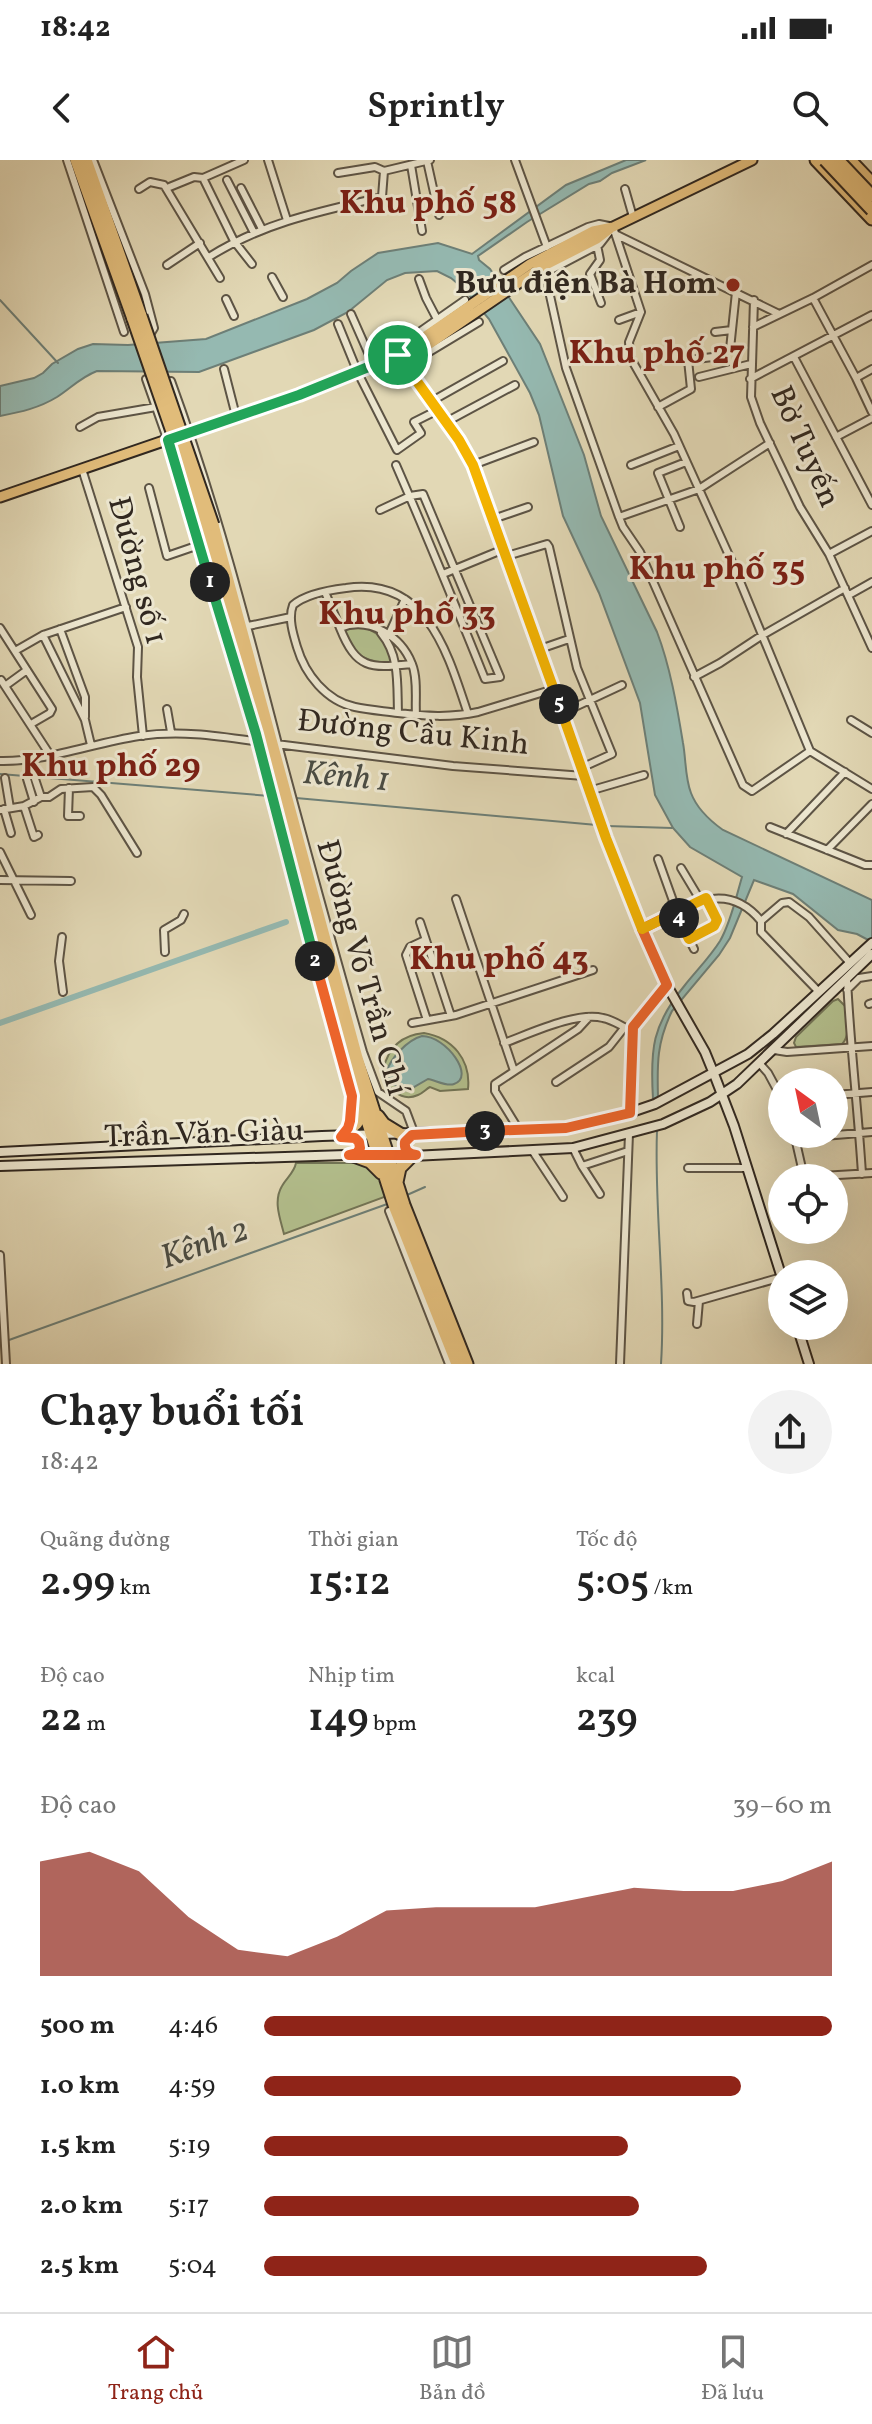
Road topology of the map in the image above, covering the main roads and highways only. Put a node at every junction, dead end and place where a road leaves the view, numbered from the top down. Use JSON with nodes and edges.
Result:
{"nodes":[{"id":1,"x":76,"y":160,"type":"edge"},
{"id":2,"x":86,"y":160,"type":"edge"},
{"id":3,"x":752,"y":160,"type":"edge"},
{"id":4,"x":816,"y":160,"type":"edge"},
{"id":5,"x":825,"y":160,"type":"edge"},
{"id":6,"x":835,"y":160,"type":"edge"},
{"id":7,"x":850,"y":161,"type":"edge"},
{"id":8,"x":834,"y":179,"type":"junction"},
{"id":9,"x":872,"y":185,"type":"edge"},
{"id":10,"x":872,"y":196,"type":"edge"},
{"id":11,"x":871,"y":210,"type":"edge"},
{"id":12,"x":137,"y":318,"type":"junction"},
{"id":13,"x":398,"y":355,"type":"junction"},
{"id":14,"x":0,"y":497,"type":"edge"},
{"id":15,"x":286,"y":812,"type":"junction"},
{"id":16,"x":871,"y":948,"type":"edge"},
{"id":17,"x":714,"y":1074,"type":"junction"},
{"id":18,"x":722,"y":1095,"type":"junction"},
{"id":19,"x":366,"y":1105,"type":"junction"},
{"id":20,"x":376,"y":1135,"type":"junction"},
{"id":21,"x":402,"y":1135,"type":"junction"},
{"id":22,"x":415,"y":1135,"type":"junction"},
{"id":23,"x":345,"y":1137,"type":"junction"},
{"id":24,"x":0,"y":1152,"type":"edge"},
{"id":25,"x":350,"y":1155,"type":"junction"},
{"id":26,"x":382,"y":1155,"type":"junction"},
{"id":27,"x":414,"y":1155,"type":"junction"},
{"id":28,"x":0,"y":1166,"type":"edge"},
{"id":29,"x":398,"y":1197,"type":"junction"},
{"id":30,"x":776,"y":1260,"type":"edge"},
{"id":31,"x":801,"y":1340,"type":"edge"},
{"id":32,"x":457,"y":1364,"type":"edge"},
{"id":33,"x":467,"y":1364,"type":"edge"},
{"id":34,"x":809,"y":1364,"type":"edge"}],
"edges":[{"from":1,"to":12,"type":"highway"},
{"from":2,"to":12,"type":"highway"},
{"from":3,"to":13,"type":"main road"},
{"from":4,"to":8,"type":"highway"},
{"from":5,"to":11,"type":"highway","bridge":true},
{"from":6,"to":10,"type":"highway","bridge":true},
{"from":6,"to":11,"type":"highway","bridge":true},
{"from":7,"to":8,"type":"highway"},
{"from":7,"to":9,"type":"highway"},
{"from":8,"to":11,"type":"highway"},
{"from":12,"to":15,"type":"highway","bridge":true},
{"from":13,"to":14,"type":"main road"},
{"from":13,"to":17,"type":"main road"},
{"from":15,"to":19,"type":"highway","name":"Đường Võ Trần Chí"},
{"from":15,"to":19,"type":"highway","name":"Đường Võ Trần Chí"},
{"from":16,"to":17,"type":"main road","name":"Trần Văn Giàu"},
{"from":16,"to":18,"type":"main road","name":"Trần Văn Giàu"},
{"from":17,"to":18,"type":"main road"},
{"from":17,"to":22,"type":"main road","name":"Trần Văn Giàu"},
{"from":18,"to":27,"type":"main road","name":"Trần Văn Giàu"},
{"from":18,"to":30,"type":"main road"},
{"from":19,"to":20,"type":"highway","name":"Đường Võ Trần Chí"},
{"from":19,"to":21,"type":"highway"},
{"from":19,"to":23,"type":"highway"},
{"from":20,"to":21,"type":"main road","name":"Trần Văn Giàu"},
{"from":20,"to":23,"type":"main road","name":"Trần Văn Giàu"},
{"from":20,"to":26,"type":"highway","name":"Đường Võ Trần Chí"},
{"from":21,"to":22,"type":"main road","name":"Trần Văn Giàu"},
{"from":22,"to":27,"type":"main road"},
{"from":23,"to":24,"type":"main road","name":"Trần Văn Giàu"},
{"from":23,"to":25,"type":"main road"},
{"from":25,"to":26,"type":"main road","name":"Trần Văn Giàu"},
{"from":25,"to":28,"type":"main road","name":"Trần Văn Giàu"},
{"from":25,"to":29,"type":"highway"},
{"from":26,"to":27,"type":"main road","name":"Trần Văn Giàu"},
{"from":26,"to":29,"type":"highway","name":"Đường Võ Trần Chí"},
{"from":27,"to":29,"type":"highway"},
{"from":29,"to":32,"type":"highway","name":"Đường Võ Trần Chí"},
{"from":29,"to":33,"type":"highway","name":"Đường Võ Trần Chí"},
{"from":31,"to":34,"type":"main road"}]}
